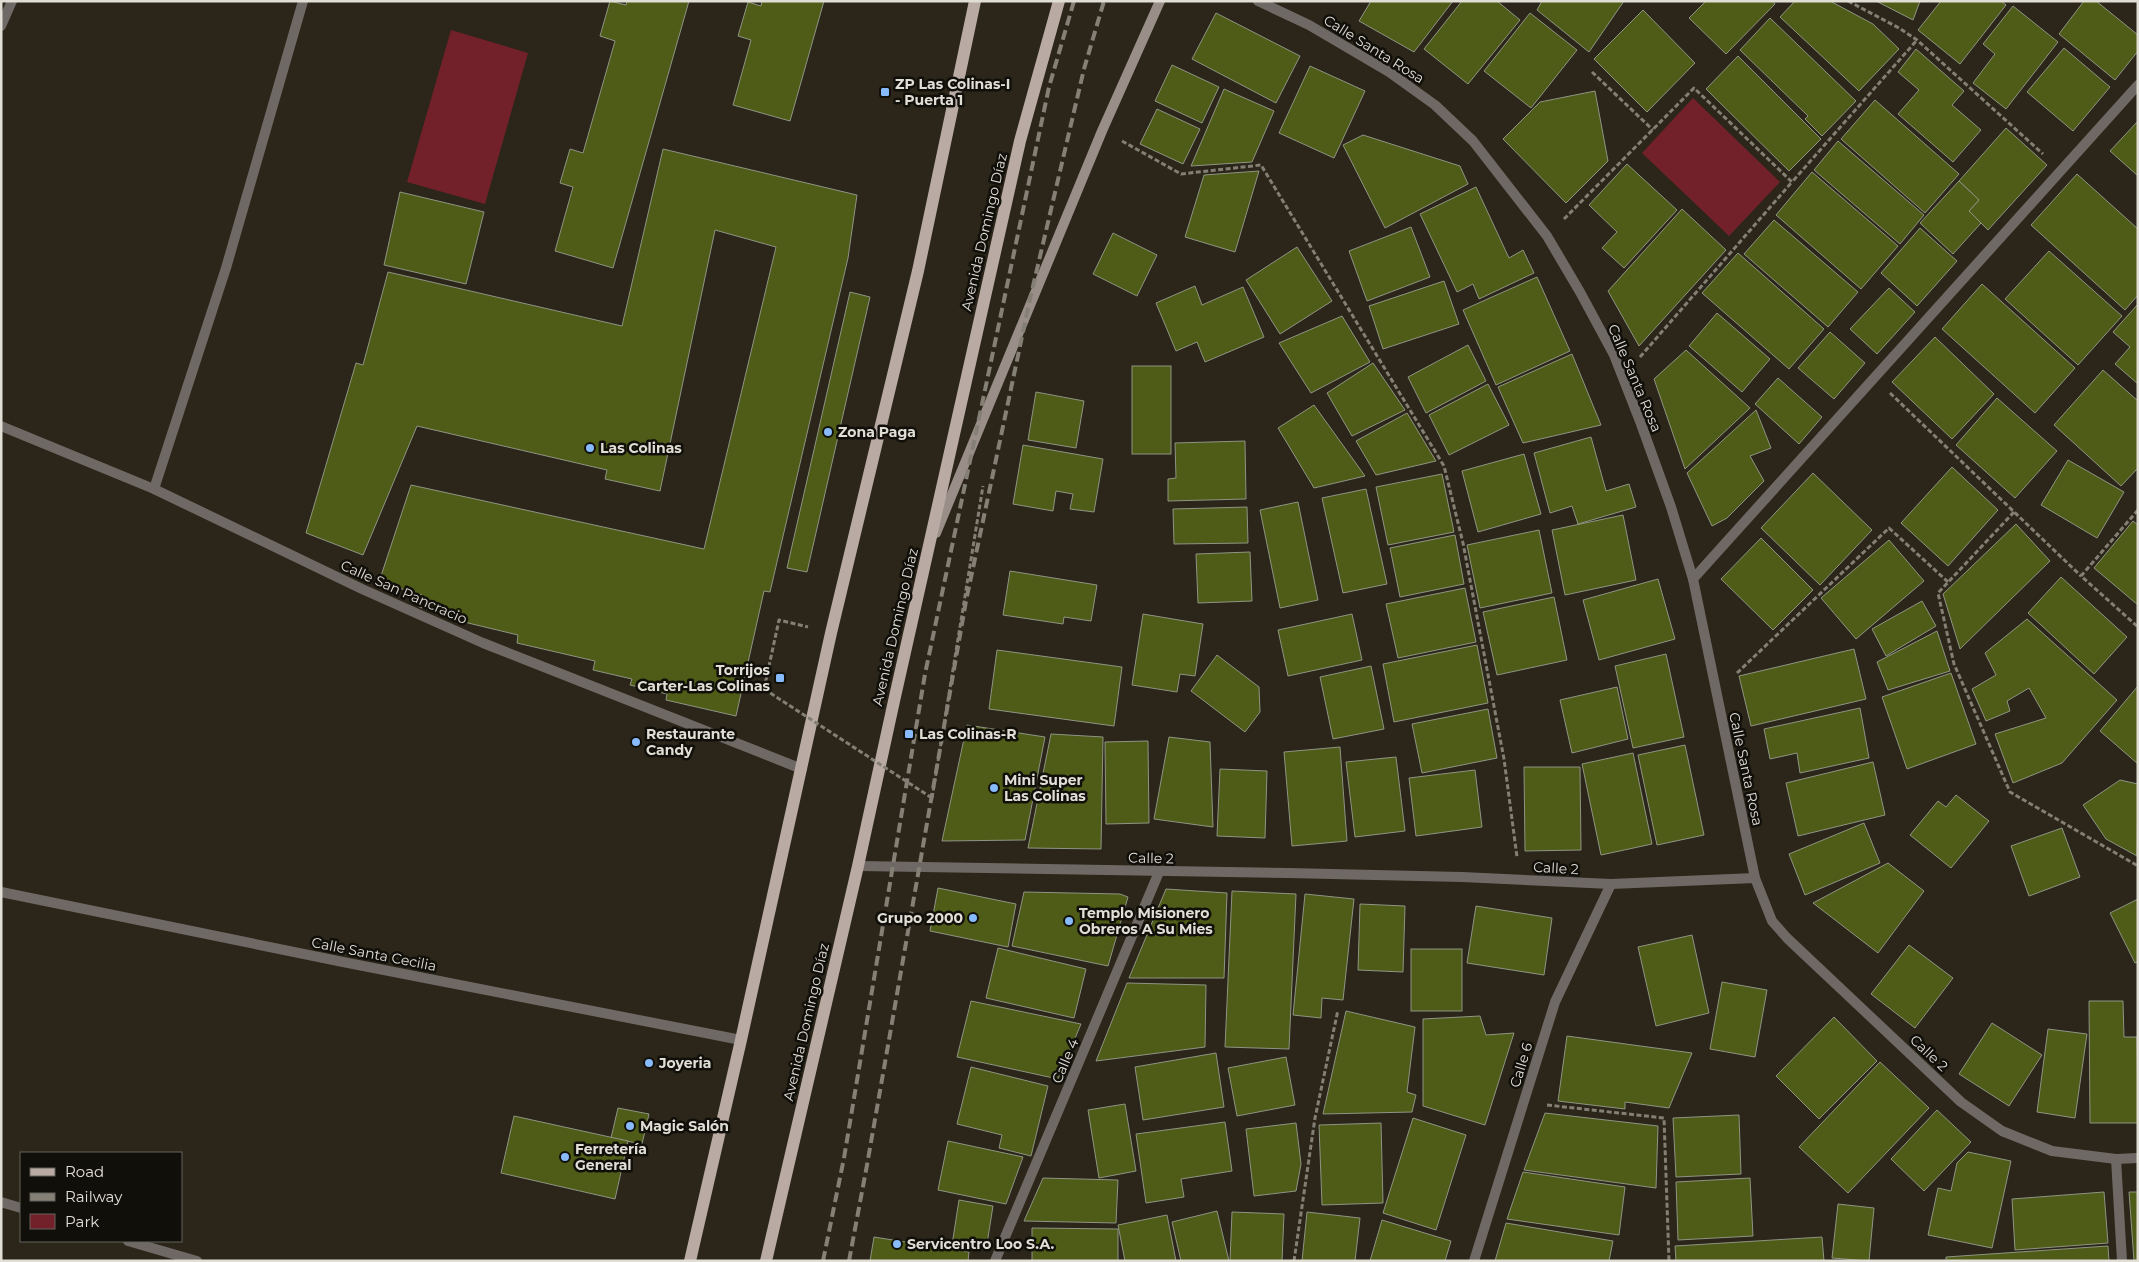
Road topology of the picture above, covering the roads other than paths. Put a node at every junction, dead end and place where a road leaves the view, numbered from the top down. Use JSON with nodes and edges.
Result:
{"nodes":[{"id":1,"x":12,"y":1,"type":"edge"},
{"id":2,"x":303,"y":1,"type":"edge"},
{"id":3,"x":975,"y":1,"type":"edge"},
{"id":4,"x":1059,"y":1,"type":"edge"},
{"id":5,"x":1160,"y":1,"type":"edge"},
{"id":6,"x":1258,"y":1,"type":"edge"},
{"id":7,"x":1,"y":26,"type":"edge"},
{"id":8,"x":2138,"y":85,"type":"edge"},
{"id":9,"x":1,"y":426,"type":"edge"},
{"id":10,"x":154,"y":489,"type":"junction"},
{"id":11,"x":927,"y":555,"type":"junction"},
{"id":12,"x":1693,"y":580,"type":"junction"},
{"id":13,"x":802,"y":769,"type":"junction"},
{"id":14,"x":858,"y":866,"type":"junction"},
{"id":15,"x":1159,"y":872,"type":"junction"},
{"id":16,"x":1755,"y":878,"type":"junction"},
{"id":17,"x":1611,"y":884,"type":"junction"},
{"id":18,"x":1,"y":892,"type":"edge"},
{"id":19,"x":741,"y":1040,"type":"junction"},
{"id":20,"x":2138,"y":1158,"type":"edge"},
{"id":21,"x":2116,"y":1159,"type":"junction"},
{"id":22,"x":1,"y":1202,"type":"edge"},
{"id":23,"x":20,"y":1208,"type":"edge"},
{"id":24,"x":131,"y":1242,"type":"edge"},
{"id":25,"x":197,"y":1261,"type":"edge"},
{"id":26,"x":690,"y":1261,"type":"edge"},
{"id":27,"x":766,"y":1261,"type":"edge"},
{"id":28,"x":995,"y":1261,"type":"edge"},
{"id":29,"x":1474,"y":1261,"type":"edge"},
{"id":30,"x":2122,"y":1261,"type":"edge"}],
"edges":[{"from":1,"to":7,"type":"street"},
{"from":2,"to":10,"type":"street"},
{"from":3,"to":13,"type":"main road"},
{"from":4,"to":11,"type":"main road","name":"Avenida Domingo Díaz"},
{"from":5,"to":11,"type":"main road"},
{"from":6,"to":12,"type":"street","name":"Calle Santa Rosa"},
{"from":8,"to":12,"type":"street"},
{"from":9,"to":10,"type":"street","name":"Calle San Pancracio"},
{"from":10,"to":13,"type":"street","name":"Calle San Pancracio"},
{"from":11,"to":14,"type":"main road","name":"Avenida Domingo Díaz"},
{"from":12,"to":16,"type":"street","name":"Calle Santa Rosa"},
{"from":13,"to":19,"type":"main road"},
{"from":14,"to":15,"type":"street","name":"Calle 2"},
{"from":14,"to":27,"type":"main road","name":"Avenida Domingo Díaz"},
{"from":15,"to":17,"type":"street","name":"Calle 2"},
{"from":15,"to":28,"type":"street","name":"Calle 4"},
{"from":16,"to":17,"type":"street","name":"Calle 2"},
{"from":16,"to":21,"type":"street","name":"Calle 2"},
{"from":17,"to":29,"type":"street","name":"Calle 6"},
{"from":18,"to":19,"type":"street","name":"Calle Santa Cecilia"},
{"from":19,"to":26,"type":"main road"},
{"from":20,"to":21,"type":"street","name":"Calle 2"},
{"from":21,"to":30,"type":"street"},
{"from":22,"to":23,"type":"street"},
{"from":24,"to":25,"type":"street"}]}
